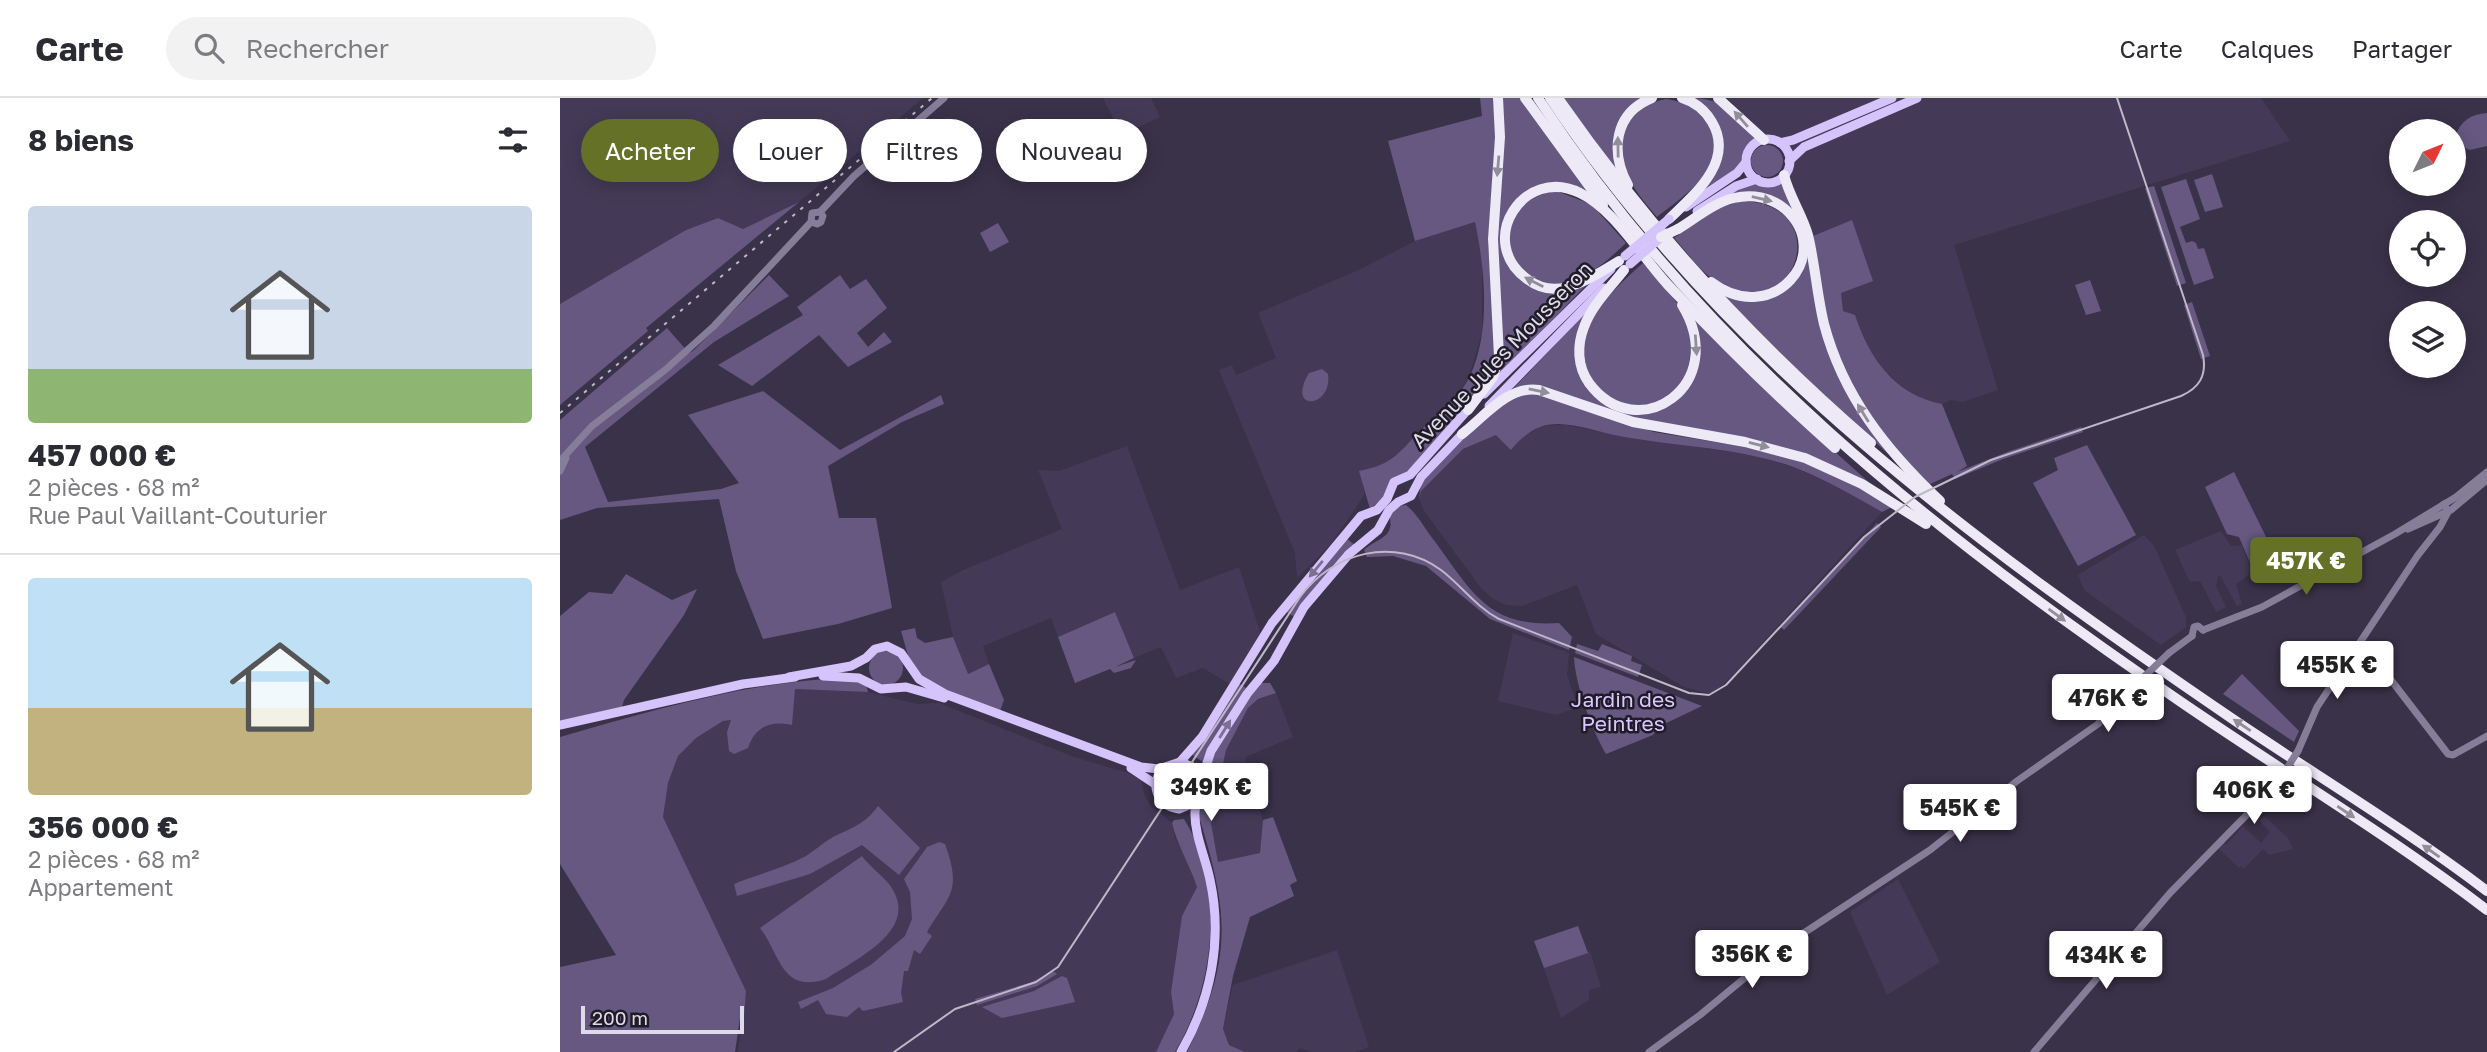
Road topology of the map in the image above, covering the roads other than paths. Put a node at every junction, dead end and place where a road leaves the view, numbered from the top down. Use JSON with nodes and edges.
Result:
{"nodes":[{"id":1,"x":944,"y":98,"type":"edge"},
{"id":2,"x":1498,"y":98,"type":"edge"},
{"id":3,"x":1525,"y":98,"type":"edge"},
{"id":4,"x":1538,"y":98,"type":"edge"},
{"id":5,"x":1550,"y":98,"type":"edge"},
{"id":6,"x":1558,"y":98,"type":"edge"},
{"id":7,"x":1652,"y":98,"type":"edge"},
{"id":8,"x":1682,"y":98,"type":"edge"},
{"id":9,"x":1718,"y":98,"type":"edge"},
{"id":10,"x":1904,"y":98,"type":"edge"},
{"id":11,"x":1917,"y":98,"type":"edge"},
{"id":12,"x":1891,"y":102,"type":"edge"},
{"id":13,"x":1764,"y":139,"type":"junction"},
{"id":14,"x":1780,"y":143,"type":"junction"},
{"id":15,"x":1789,"y":161,"type":"junction"},
{"id":16,"x":1746,"y":162,"type":"junction"},
{"id":17,"x":1784,"y":175,"type":"junction"},
{"id":18,"x":1757,"y":179,"type":"junction"},
{"id":19,"x":1641,"y":206,"type":"junction"},
{"id":20,"x":1674,"y":225,"type":"junction"},
{"id":21,"x":1619,"y":227,"type":"junction"},
{"id":22,"x":1661,"y":237,"type":"joint"},
{"id":23,"x":1688,"y":262,"type":"junction"},
{"id":24,"x":1625,"y":263,"type":"junction"},
{"id":25,"x":1667,"y":284,"type":"junction"},
{"id":26,"x":1468,"y":410,"type":"junction"},
{"id":27,"x":1462,"y":435,"type":"junction"},
{"id":28,"x":573,"y":445,"type":"junction"},
{"id":29,"x":560,"y":461,"type":"edge"},
{"id":30,"x":560,"y":471,"type":"edge"},
{"id":31,"x":2487,"y":472,"type":"edge"},
{"id":32,"x":1405,"y":478,"type":"junction"},
{"id":33,"x":2487,"y":480,"type":"edge"},
{"id":34,"x":1414,"y":487,"type":"junction"},
{"id":35,"x":1392,"y":491,"type":"junction"},
{"id":36,"x":1401,"y":500,"type":"junction"},
{"id":37,"x":1940,"y":501,"type":"junction"},
{"id":38,"x":2446,"y":508,"type":"junction"},
{"id":39,"x":1372,"y":512,"type":"junction"},
{"id":40,"x":1359,"y":521,"type":"junction"},
{"id":41,"x":1380,"y":523,"type":"junction"},
{"id":42,"x":1934,"y":529,"type":"junction"},
{"id":43,"x":1373,"y":533,"type":"junction"},
{"id":44,"x":2026,"y":574,"type":"junction"},
{"id":45,"x":2002,"y":575,"type":"junction"},
{"id":46,"x":1275,"y":619,"type":"junction"},
{"id":47,"x":1293,"y":629,"type":"junction"},
{"id":48,"x":2361,"y":641,"type":"junction"},
{"id":49,"x":866,"y":658,"type":"junction"},
{"id":50,"x":907,"y":664,"type":"junction"},
{"id":51,"x":1242,"y":671,"type":"junction"},
{"id":52,"x":789,"y":677,"type":"junction"},
{"id":53,"x":868,"y":681,"type":"junction"},
{"id":54,"x":1256,"y":683,"type":"junction"},
{"id":55,"x":897,"y":687,"type":"junction"},
{"id":56,"x":666,"y":701,"type":"junction"},
{"id":57,"x":560,"y":725,"type":"edge"},
{"id":58,"x":560,"y":731,"type":"edge"},
{"id":59,"x":2487,"y":736,"type":"edge"},
{"id":60,"x":1180,"y":762,"type":"junction"},
{"id":61,"x":1163,"y":768,"type":"junction"},
{"id":62,"x":1202,"y":779,"type":"junction"},
{"id":63,"x":1155,"y":784,"type":"junction"},
{"id":64,"x":1196,"y":802,"type":"junction"},
{"id":65,"x":1179,"y":809,"type":"junction"},
{"id":66,"x":1201,"y":844,"type":"junction"},
{"id":67,"x":2487,"y":891,"type":"edge"},
{"id":68,"x":2487,"y":911,"type":"edge"},
{"id":69,"x":1181,"y":1052,"type":"edge"},
{"id":70,"x":1649,"y":1052,"type":"edge"},
{"id":71,"x":2034,"y":1052,"type":"edge"}],
"edges":[{"from":1,"to":28,"type":"street"},
{"from":2,"to":26,"type":"highway","one_way":true},
{"from":3,"to":21,"type":"highway"},
{"from":4,"to":45,"type":"highway"},
{"from":5,"to":44,"type":"highway"},
{"from":6,"to":19,"type":"highway"},
{"from":19,"to":7,"type":"highway","one_way":true},
{"from":8,"to":20,"type":"highway"},
{"from":13,"to":9,"type":"highway","one_way":true},
{"from":10,"to":12,"type":"main road"},
{"from":11,"to":12,"type":"main road"},
{"from":12,"to":14,"type":"main road"},
{"from":12,"to":15,"type":"main road"},
{"from":13,"to":14,"type":"main road"},
{"from":13,"to":16,"type":"main road"},
{"from":14,"to":15,"type":"main road"},
{"from":15,"to":17,"type":"main road"},
{"from":16,"to":18,"type":"main road"},
{"from":16,"to":20,"type":"main road"},
{"from":17,"to":18,"type":"main road"},
{"from":37,"to":17,"type":"highway","one_way":true},
{"from":18,"to":20,"type":"main road"},
{"from":19,"to":23,"type":"highway"},
{"from":20,"to":22,"type":"highway","bridge":true},
{"from":20,"to":23,"type":"highway","one_way":true},
{"from":20,"to":24,"type":"main road","bridge":true},
{"from":24,"to":21,"type":"highway","one_way":true},
{"from":21,"to":25,"type":"highway"},
{"from":22,"to":24,"type":"main road","bridge":true},
{"from":23,"to":37,"type":"highway"},
{"from":25,"to":24,"type":"highway","one_way":true},
{"from":24,"to":26,"type":"main road","name":"Avenue Jules Mousseron"},
{"from":24,"to":27,"type":"main road","name":"Avenue Jules Mousseron"},
{"from":25,"to":42,"type":"highway"},
{"from":26,"to":32,"type":"main road","name":"Avenue Jules Mousseron"},
{"from":27,"to":34,"type":"main road","name":"Avenue Jules Mousseron"},
{"from":27,"to":42,"type":"highway","one_way":true},
{"from":28,"to":29,"type":"street"},
{"from":28,"to":30,"type":"street"},
{"from":31,"to":38,"type":"street"},
{"from":32,"to":34,"type":"main road"},
{"from":32,"to":35,"type":"main road"},
{"from":33,"to":38,"type":"street"},
{"from":34,"to":36,"type":"main road"},
{"from":35,"to":36,"type":"main road"},
{"from":35,"to":39,"type":"main road"},
{"from":36,"to":41,"type":"main road"},
{"from":37,"to":44,"type":"highway"},
{"from":38,"to":48,"type":"street"},
{"from":38,"to":70,"type":"street","bridge":true},
{"from":39,"to":40,"type":"main road"},
{"from":39,"to":41,"type":"main road"},
{"from":40,"to":43,"type":"main road"},
{"from":40,"to":46,"type":"main road","one_way":true},
{"from":41,"to":43,"type":"main road"},
{"from":42,"to":45,"type":"highway"},
{"from":43,"to":47,"type":"main road"},
{"from":67,"to":44,"type":"highway","one_way":true},
{"from":45,"to":68,"type":"highway","one_way":true},
{"from":46,"to":47,"type":"main road"},
{"from":46,"to":51,"type":"main road"},
{"from":47,"to":54,"type":"main road"},
{"from":48,"to":59,"type":"street"},
{"from":48,"to":71,"type":"street","bridge":true},
{"from":49,"to":50,"type":"main road"},
{"from":49,"to":52,"type":"main road"},
{"from":49,"to":53,"type":"main road"},
{"from":50,"to":55,"type":"main road"},
{"from":50,"to":61,"type":"main road"},
{"from":51,"to":54,"type":"main road"},
{"from":51,"to":60,"type":"main road"},
{"from":52,"to":53,"type":"main road"},
{"from":52,"to":56,"type":"main road"},
{"from":53,"to":55,"type":"main road"},
{"from":62,"to":54,"type":"main road","one_way":true},
{"from":55,"to":63,"type":"main road"},
{"from":56,"to":57,"type":"main road"},
{"from":56,"to":58,"type":"main road"},
{"from":60,"to":61,"type":"main road"},
{"from":60,"to":62,"type":"main road"},
{"from":61,"to":63,"type":"main road"},
{"from":62,"to":64,"type":"main road"},
{"from":63,"to":65,"type":"main road"},
{"from":64,"to":65,"type":"main road"},
{"from":64,"to":66,"type":"main road"},
{"from":65,"to":66,"type":"main road"},
{"from":66,"to":69,"type":"main road"}]}
